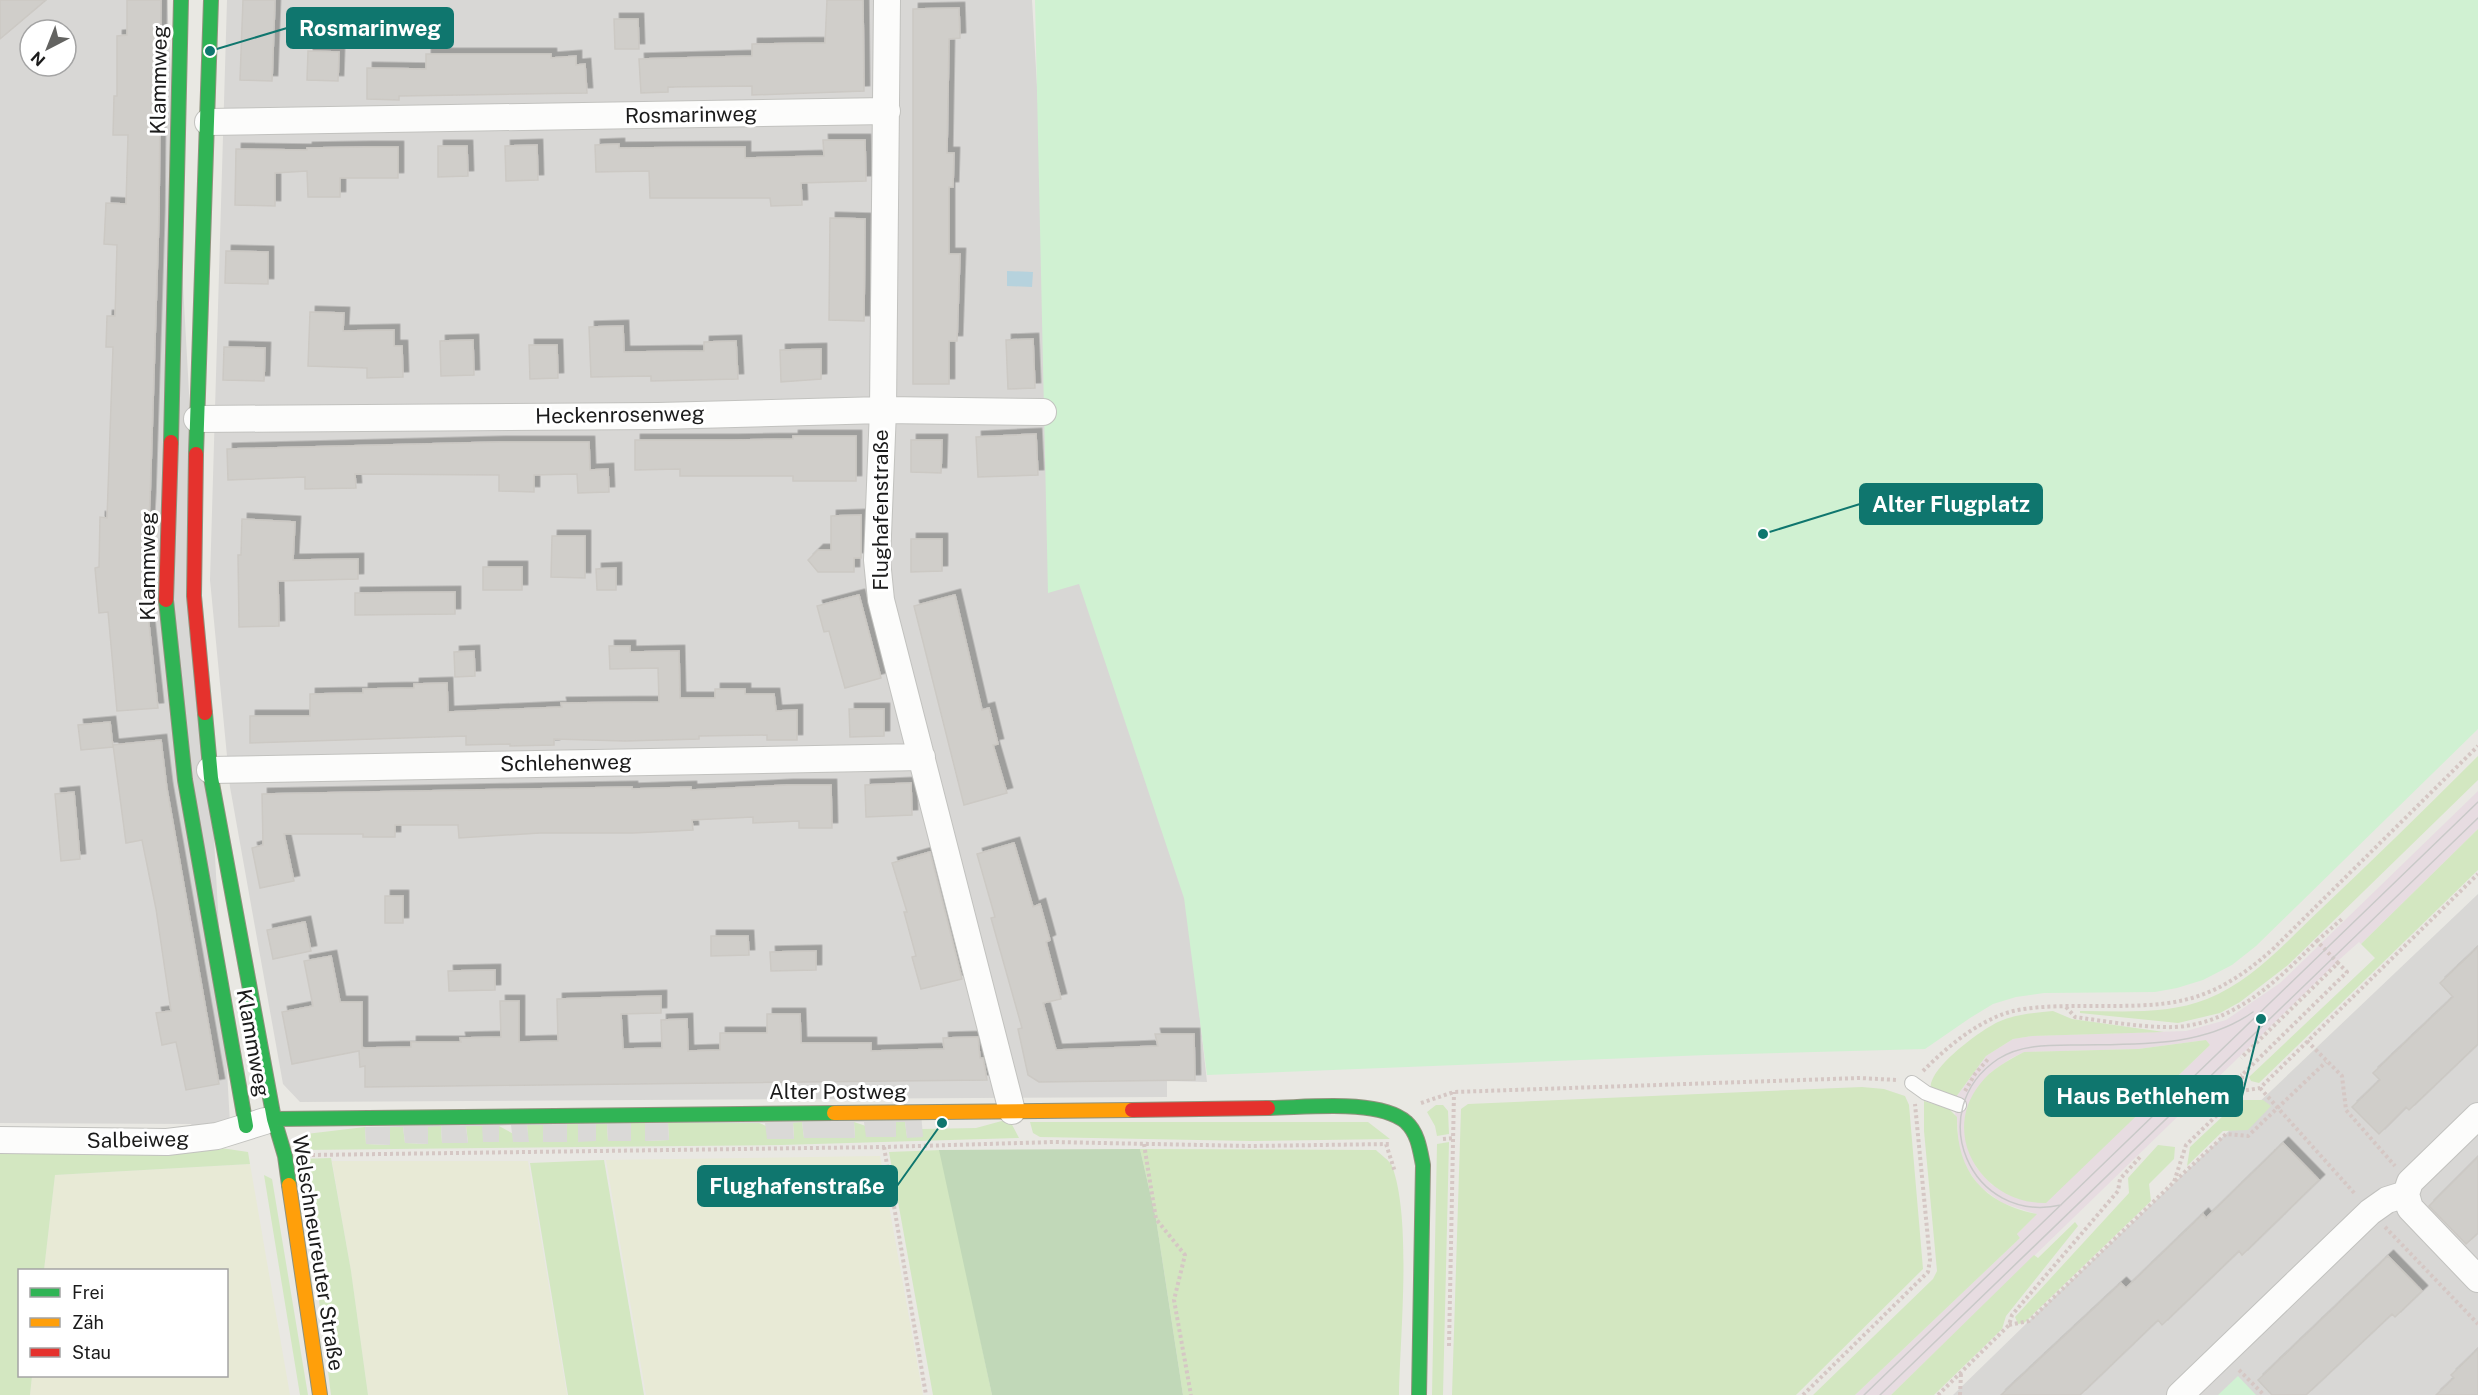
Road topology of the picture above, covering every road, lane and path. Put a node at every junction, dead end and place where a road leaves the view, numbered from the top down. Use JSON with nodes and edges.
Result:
{"nodes":[{"id":1,"x":181,"y":0,"type":"edge"},
{"id":2,"x":211,"y":0,"type":"edge"},
{"id":3,"x":887,"y":0,"type":"edge"},
{"id":4,"x":887,"y":111,"type":"junction"},
{"id":5,"x":208,"y":122,"type":"junction"},
{"id":6,"x":883,"y":410,"type":"junction"},
{"id":7,"x":1043,"y":412,"type":"dead end"},
{"id":8,"x":197,"y":419,"type":"junction"},
{"id":9,"x":2478,"y":746,"type":"edge"},
{"id":10,"x":922,"y":757,"type":"junction"},
{"id":11,"x":210,"y":770,"type":"junction"},
{"id":12,"x":2478,"y":874,"type":"edge"},
{"id":13,"x":2343,"y":918,"type":"dead end"},
{"id":14,"x":2317,"y":941,"type":"junction"},
{"id":15,"x":2338,"y":963,"type":"junction"},
{"id":16,"x":2066,"y":1006,"type":"junction"},
{"id":17,"x":2307,"y":1041,"type":"junction"},
{"id":18,"x":1989,"y":1058,"type":"dead end"},
{"id":19,"x":2241,"y":1058,"type":"dead end"},
{"id":20,"x":2326,"y":1062,"type":"junction"},
{"id":21,"x":2242,"y":1075,"type":"junction"},
{"id":22,"x":1912,"y":1083,"type":"junction"},
{"id":23,"x":2260,"y":1088,"type":"junction"},
{"id":24,"x":2242,"y":1091,"type":"junction"},
{"id":25,"x":2196,"y":1101,"type":"dead end"},
{"id":26,"x":1959,"y":1105,"type":"joint"},
{"id":27,"x":2278,"y":1107,"type":"junction"},
{"id":28,"x":1012,"y":1111,"type":"junction"},
{"id":29,"x":2478,"y":1116,"type":"edge"},
{"id":30,"x":274,"y":1119,"type":"junction"},
{"id":31,"x":246,"y":1126,"type":"junction"},
{"id":32,"x":1454,"y":1138,"type":"junction"},
{"id":33,"x":0,"y":1140,"type":"edge"},
{"id":34,"x":1419,"y":1142,"type":"junction"},
{"id":35,"x":1144,"y":1144,"type":"junction"},
{"id":36,"x":884,"y":1147,"type":"junction"},
{"id":37,"x":285,"y":1156,"type":"junction"},
{"id":38,"x":2140,"y":1157,"type":"dead end"},
{"id":39,"x":2175,"y":1182,"type":"junction"},
{"id":40,"x":2408,"y":1188,"type":"junction"},
{"id":41,"x":2370,"y":1212,"type":"junction"},
{"id":42,"x":2478,"y":1279,"type":"edge"},
{"id":43,"x":2478,"y":1324,"type":"edge"},
{"id":44,"x":2009,"y":1325,"type":"junction"},
{"id":45,"x":1449,"y":1348,"type":"dead end"},
{"id":46,"x":2223,"y":1354,"type":"junction"},
{"id":47,"x":1961,"y":1373,"type":"junction"},
{"id":48,"x":320,"y":1395,"type":"edge"},
{"id":49,"x":926,"y":1395,"type":"edge"},
{"id":50,"x":1191,"y":1395,"type":"edge"},
{"id":51,"x":1419,"y":1395,"type":"edge"},
{"id":52,"x":1803,"y":1395,"type":"edge"},
{"id":53,"x":1938,"y":1395,"type":"edge"},
{"id":54,"x":1960,"y":1395,"type":"edge"},
{"id":55,"x":2180,"y":1395,"type":"edge"},
{"id":56,"x":2264,"y":1395,"type":"edge"}],
"edges":[{"from":1,"to":31,"type":"main road","name":"Klammweg"},
{"from":2,"to":5,"type":"main road","name":"Klammweg"},
{"from":3,"to":4,"type":"street","name":"Flughafenstraße"},
{"from":4,"to":5,"type":"street","name":"Rosmarinweg"},
{"from":4,"to":6,"type":"street","name":"Flughafenstraße"},
{"from":5,"to":8,"type":"main road","name":"Klammweg"},
{"from":6,"to":7,"type":"street","name":"Heckenrosenweg"},
{"from":6,"to":8,"type":"street","name":"Heckenrosenweg"},
{"from":6,"to":10,"type":"street","name":"Flughafenstraße"},
{"from":8,"to":11,"type":"main road","name":"Klammweg"},
{"from":9,"to":16,"type":"path"},
{"from":10,"to":11,"type":"street","name":"Schlehenweg"},
{"from":10,"to":28,"type":"street","name":"Flughafenstraße"},
{"from":11,"to":30,"type":"main road","name":"Klammweg"},
{"from":12,"to":17,"type":"path"},
{"from":13,"to":14,"type":"path"},
{"from":14,"to":15,"type":"path"},
{"from":14,"to":16,"type":"path"},
{"from":15,"to":19,"type":"path"},
{"from":15,"to":21,"type":"path"},
{"from":16,"to":22,"type":"path"},
{"from":17,"to":20,"type":"path"},
{"from":17,"to":23,"type":"path"},
{"from":18,"to":26,"type":"path"},
{"from":20,"to":27,"type":"path"},
{"from":20,"to":40,"type":"path"},
{"from":21,"to":24,"type":"path"},
{"from":21,"to":25,"type":"path"},
{"from":22,"to":26,"type":"lane"},
{"from":22,"to":32,"type":"path"},
{"from":22,"to":52,"type":"path"},
{"from":23,"to":24,"type":"path"},
{"from":23,"to":27,"type":"path"},
{"from":24,"to":39,"type":"path"},
{"from":27,"to":39,"type":"path"},
{"from":27,"to":41,"type":"path"},
{"from":28,"to":30,"type":"main road","name":"Alter Postweg"},
{"from":28,"to":34,"type":"main road","name":"Alter Postweg"},
{"from":29,"to":40,"type":"street"},
{"from":30,"to":31,"type":"street","name":"Salbeiweg"},
{"from":30,"to":37,"type":"main road","name":"Welschneureuter Straße"},
{"from":31,"to":33,"type":"street","name":"Salbeiweg"},
{"from":32,"to":34,"type":"path"},
{"from":32,"to":45,"type":"path"},
{"from":34,"to":35,"type":"path"},
{"from":34,"to":51,"type":"main road"},
{"from":35,"to":36,"type":"path"},
{"from":35,"to":50,"type":"path"},
{"from":36,"to":37,"type":"path"},
{"from":36,"to":49,"type":"path"},
{"from":37,"to":48,"type":"main road","name":"Welschneureuter Straße"},
{"from":38,"to":44,"type":"path"},
{"from":39,"to":44,"type":"path"},
{"from":40,"to":41,"type":"street"},
{"from":40,"to":42,"type":"street"},
{"from":41,"to":43,"type":"path"},
{"from":41,"to":46,"type":"street"},
{"from":44,"to":47,"type":"path"},
{"from":46,"to":55,"type":"street"},
{"from":46,"to":56,"type":"path"},
{"from":47,"to":53,"type":"path"},
{"from":47,"to":54,"type":"path"}]}
